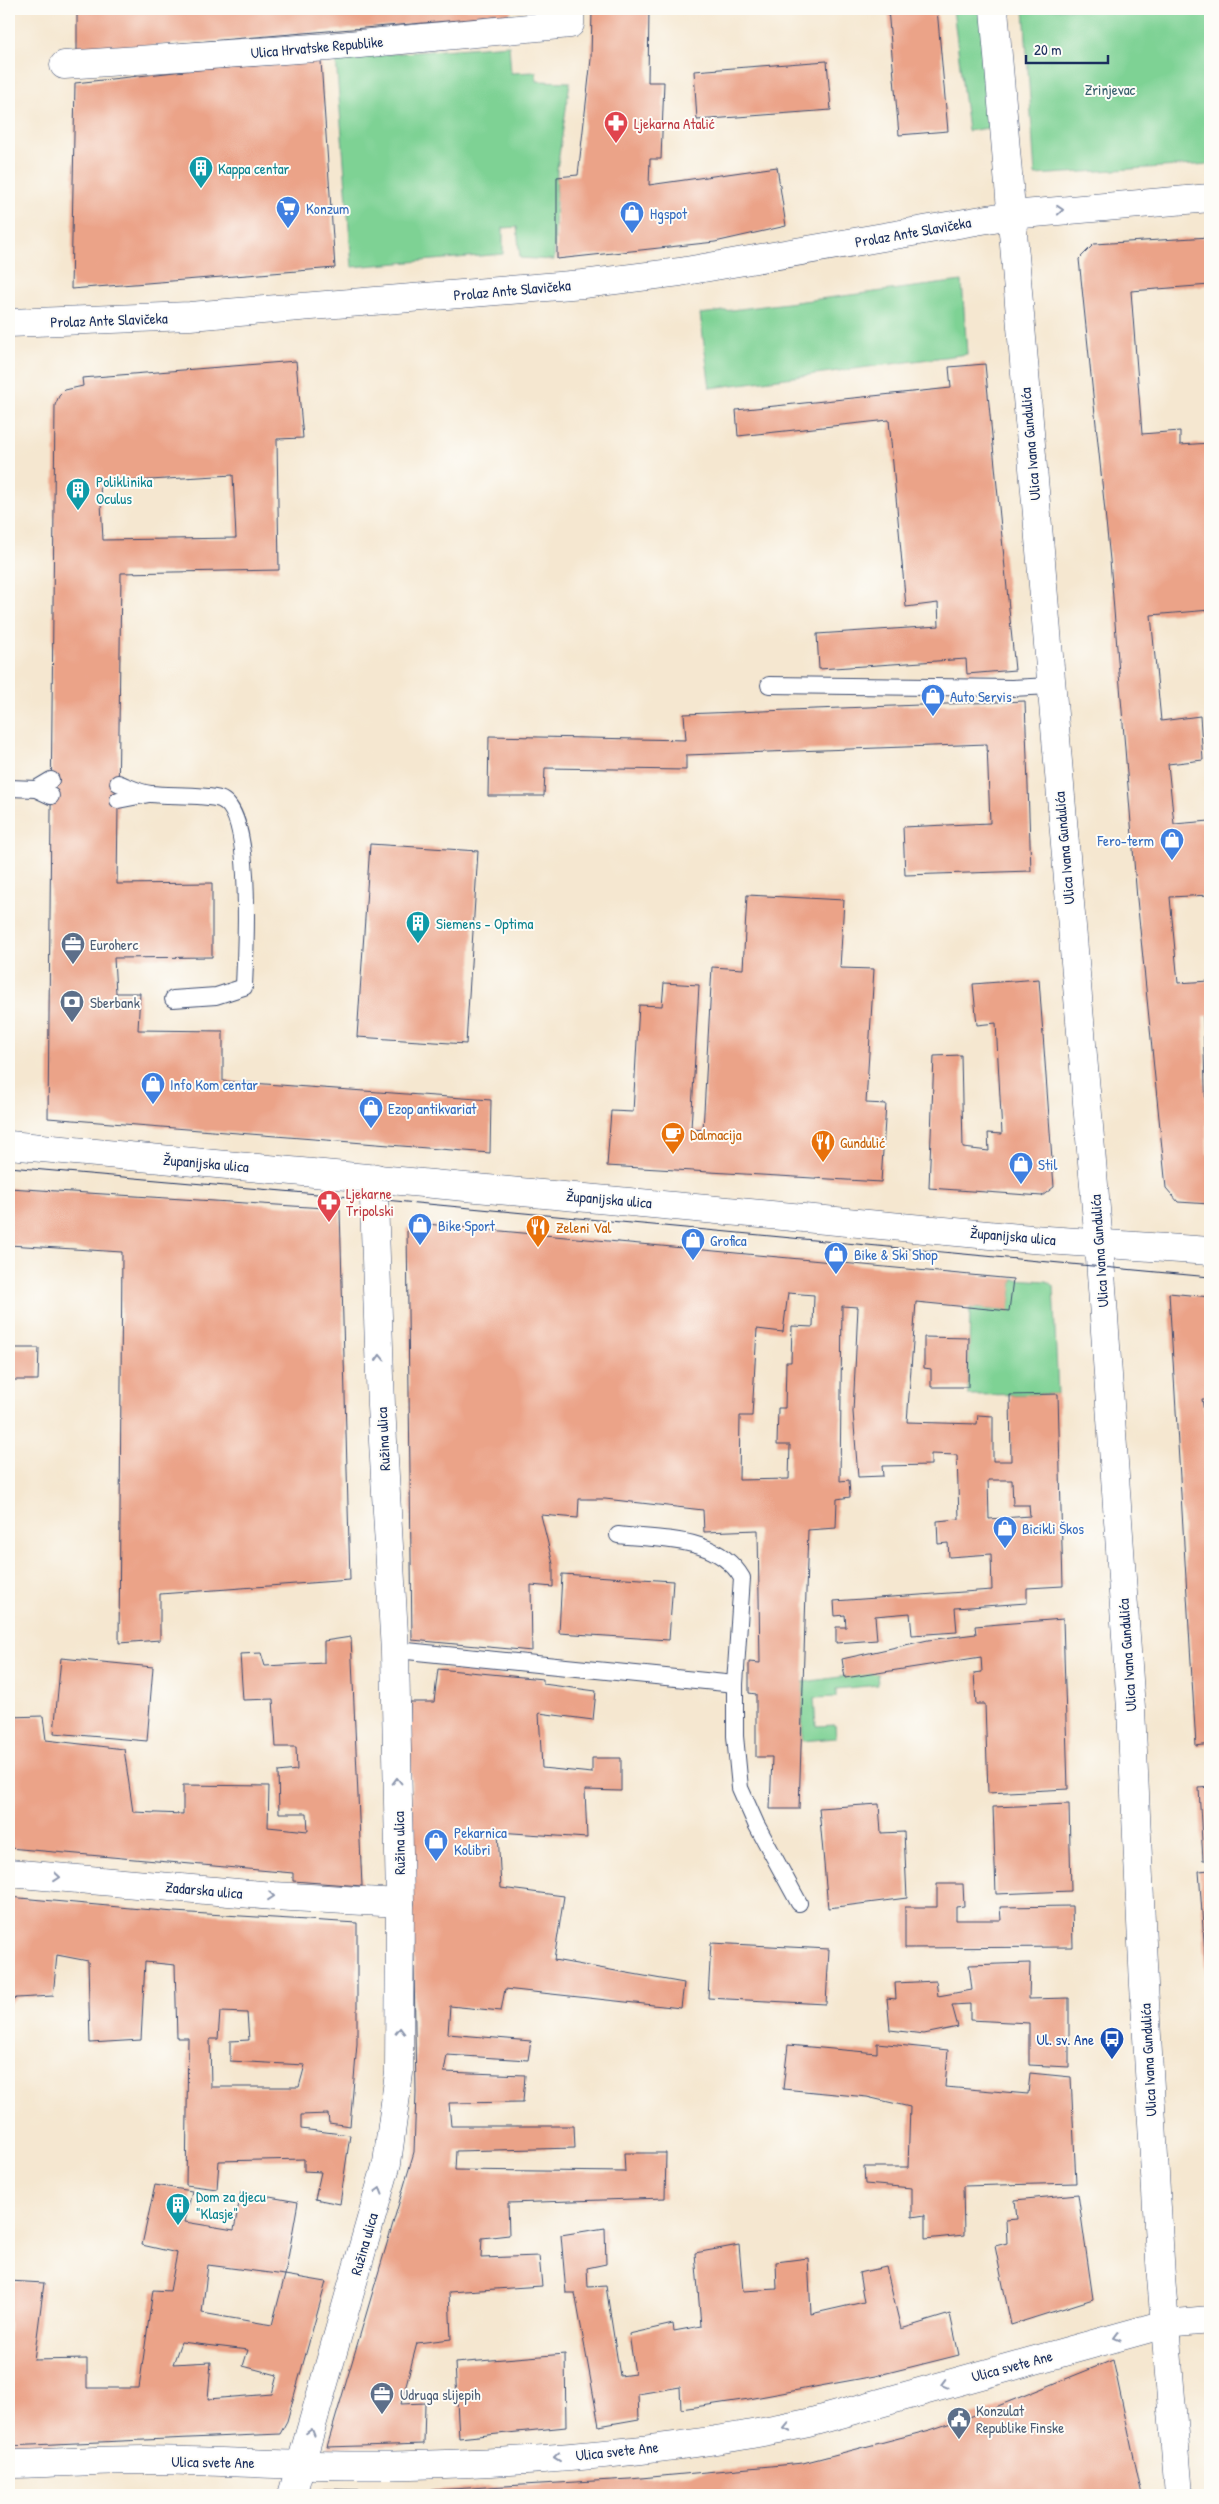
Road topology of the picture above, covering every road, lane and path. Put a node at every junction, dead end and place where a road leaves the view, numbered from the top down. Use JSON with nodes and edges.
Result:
{"nodes":[{"id":1,"x":994,"y":9,"type":"edge"},
{"id":2,"x":570,"y":16,"type":"edge"},
{"id":3,"x":64,"y":65,"type":"dead end"},
{"id":4,"x":1210,"y":198,"type":"edge"},
{"id":5,"x":1011,"y":215,"type":"junction"},
{"id":6,"x":9,"y":323,"type":"edge"},
{"id":7,"x":769,"y":685,"type":"dead end"},
{"id":8,"x":1050,"y":686,"type":"junction"},
{"id":9,"x":118,"y":783,"type":"dead end"},
{"id":10,"x":9,"y":788,"type":"edge"},
{"id":11,"x":51,"y":788,"type":"dead end"},
{"id":12,"x":149,"y":794,"type":"junction"},
{"id":13,"x":118,"y":800,"type":"dead end"},
{"id":14,"x":173,"y":999,"type":"dead end"},
{"id":15,"x":9,"y":1145,"type":"edge"},
{"id":16,"x":376,"y":1178,"type":"junction"},
{"id":17,"x":1099,"y":1244,"type":"junction"},
{"id":18,"x":1210,"y":1251,"type":"edge"},
{"id":19,"x":618,"y":1535,"type":"dead end"},
{"id":20,"x":394,"y":1652,"type":"junction"},
{"id":21,"x":735,"y":1684,"type":"junction"},
{"id":22,"x":9,"y":1873,"type":"edge"},
{"id":23,"x":799,"y":1902,"type":"dead end"},
{"id":24,"x":400,"y":1903,"type":"junction"},
{"id":25,"x":1210,"y":2320,"type":"edge"},
{"id":26,"x":1164,"y":2324,"type":"junction"},
{"id":27,"x":9,"y":2464,"type":"edge"},
{"id":28,"x":301,"y":2464,"type":"junction"},
{"id":29,"x":292,"y":2495,"type":"edge"},
{"id":30,"x":1179,"y":2495,"type":"edge"}],
"edges":[{"from":1,"to":5,"type":"street","name":"Ulica Ivana Gundulića"},
{"from":2,"to":3,"type":"street","name":"Ulica Hrvatske Republike"},
{"from":5,"to":4,"type":"street","one_way":true},
{"from":5,"to":6,"type":"street","name":"Prolaz Ante Slavičeka"},
{"from":5,"to":8,"type":"street","name":"Ulica Ivana Gundulića"},
{"from":7,"to":8,"type":"lane"},
{"from":8,"to":17,"type":"street","name":"Ulica Ivana Gundulića"},
{"from":9,"to":12,"type":"lane"},
{"from":10,"to":11,"type":"lane"},
{"from":12,"to":13,"type":"lane"},
{"from":12,"to":14,"type":"lane"},
{"from":15,"to":16,"type":"street","name":"Županijska ulica"},
{"from":16,"to":17,"type":"street","name":"Županijska ulica"},
{"from":20,"to":16,"type":"street","name":"Ružina ulica","one_way":true},
{"from":17,"to":18,"type":"street","name":"Županijska ulica"},
{"from":17,"to":26,"type":"street","name":"Ulica Ivana Gundulića"},
{"from":19,"to":21,"type":"lane"},
{"from":20,"to":21,"type":"lane"},
{"from":24,"to":20,"type":"street","name":"Ružina ulica","one_way":true},
{"from":21,"to":23,"type":"lane"},
{"from":22,"to":24,"type":"street","name":"Zadarska ulica","one_way":true},
{"from":28,"to":24,"type":"street","name":"Ružina ulica","one_way":true},
{"from":25,"to":26,"type":"street","name":"Ulica svete Ane"},
{"from":26,"to":28,"type":"street","name":"Ulica svete Ane","one_way":true},
{"from":26,"to":30,"type":"street","name":"Ulica Ivana Gundulića"},
{"from":27,"to":28,"type":"street","name":"Ulica svete Ane"},
{"from":28,"to":29,"type":"street","name":"Ružina ulica"}]}
